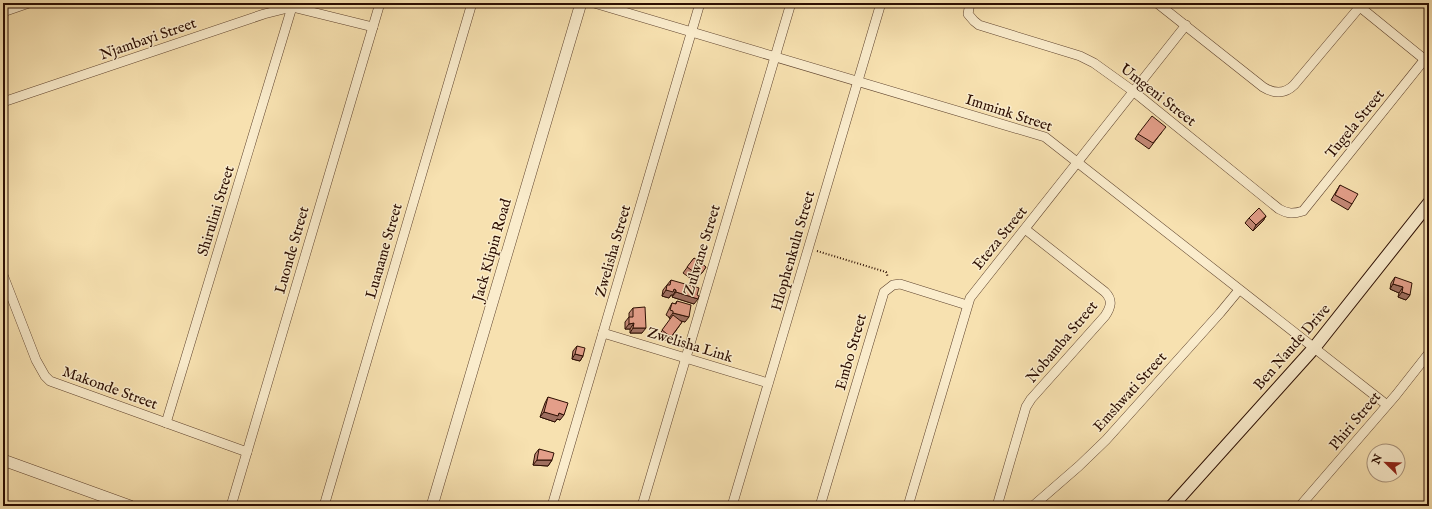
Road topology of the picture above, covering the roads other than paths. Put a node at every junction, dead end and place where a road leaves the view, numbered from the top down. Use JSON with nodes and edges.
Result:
{"nodes":[{"id":1,"x":29,"y":3,"type":"edge"},
{"id":2,"x":380,"y":3,"type":"edge"},
{"id":3,"x":472,"y":3,"type":"edge"},
{"id":4,"x":580,"y":3,"type":"edge"},
{"id":5,"x":594,"y":3,"type":"edge"},
{"id":6,"x":700,"y":3,"type":"edge"},
{"id":7,"x":791,"y":3,"type":"edge"},
{"id":8,"x":881,"y":3,"type":"edge"},
{"id":9,"x":970,"y":3,"type":"edge"},
{"id":10,"x":1158,"y":3,"type":"edge"},
{"id":11,"x":1362,"y":5,"type":"edge"},
{"id":12,"x":292,"y":7,"type":"junction"},
{"id":13,"x":3,"y":12,"type":"edge"},
{"id":14,"x":1186,"y":25,"type":"junction"},
{"id":15,"x":372,"y":27,"type":"junction"},
{"id":16,"x":691,"y":31,"type":"junction"},
{"id":17,"x":775,"y":57,"type":"junction"},
{"id":18,"x":1428,"y":59,"type":"edge"},
{"id":19,"x":858,"y":81,"type":"junction"},
{"id":20,"x":1133,"y":91,"type":"junction"},
{"id":21,"x":3,"y":102,"type":"edge"},
{"id":22,"x":1077,"y":162,"type":"junction"},
{"id":23,"x":1429,"y":204,"type":"edge"},
{"id":24,"x":1303,"y":211,"type":"joint"},
{"id":25,"x":1025,"y":229,"type":"junction"},
{"id":26,"x":3,"y":275,"type":"edge"},
{"id":27,"x":1239,"y":290,"type":"junction"},
{"id":28,"x":967,"y":305,"type":"junction"},
{"id":29,"x":603,"y":333,"type":"junction"},
{"id":30,"x":1314,"y":348,"type":"junction"},
{"id":31,"x":1429,"y":353,"type":"edge"},
{"id":32,"x":685,"y":358,"type":"junction"},
{"id":33,"x":768,"y":383,"type":"junction"},
{"id":34,"x":1387,"y":405,"type":"junction"},
{"id":35,"x":166,"y":423,"type":"junction"},
{"id":36,"x":247,"y":452,"type":"junction"},
{"id":37,"x":3,"y":460,"type":"edge"},
{"id":38,"x":130,"y":506,"type":"edge"},
{"id":39,"x":231,"y":506,"type":"edge"},
{"id":40,"x":324,"y":506,"type":"edge"},
{"id":41,"x":432,"y":506,"type":"edge"},
{"id":42,"x":552,"y":506,"type":"edge"},
{"id":43,"x":642,"y":506,"type":"edge"},
{"id":44,"x":732,"y":506,"type":"edge"},
{"id":45,"x":820,"y":506,"type":"edge"},
{"id":46,"x":908,"y":506,"type":"edge"},
{"id":47,"x":997,"y":506,"type":"edge"},
{"id":48,"x":1033,"y":506,"type":"edge"},
{"id":49,"x":1172,"y":506,"type":"edge"},
{"id":50,"x":1300,"y":506,"type":"edge"}],
"edges":[{"from":1,"to":13,"type":"street"},
{"from":2,"to":15,"type":"street","name":"Luonde Street"},
{"from":3,"to":40,"type":"street","name":"Luaname Street"},
{"from":4,"to":41,"type":"street","name":"Jack Klipin Road"},
{"from":5,"to":16,"type":"street","name":"Immink Street"},
{"from":6,"to":16,"type":"street","name":"Zwelisha Street"},
{"from":7,"to":17,"type":"street","name":"Zulwane Street"},
{"from":8,"to":19,"type":"street","name":"Hlophenkulu Street"},
{"from":9,"to":20,"type":"street","name":"Umgeni Street"},
{"from":10,"to":14,"type":"street"},
{"from":11,"to":14,"type":"street"},
{"from":11,"to":18,"type":"street"},
{"from":12,"to":15,"type":"street","name":"Njambayi Street"},
{"from":12,"to":21,"type":"street","name":"Njambayi Street"},
{"from":12,"to":35,"type":"street","name":"Shirulini Street"},
{"from":14,"to":20,"type":"street","name":"Eteza Street"},
{"from":15,"to":36,"type":"street","name":"Luonde Street"},
{"from":16,"to":17,"type":"street","name":"Immink Street"},
{"from":16,"to":29,"type":"street","name":"Zwelisha Street"},
{"from":17,"to":19,"type":"street","name":"Immink Street"},
{"from":17,"to":32,"type":"street","name":"Zulwane Street"},
{"from":18,"to":24,"type":"street","name":"Tugela Street"},
{"from":19,"to":22,"type":"street","name":"Immink Street"},
{"from":19,"to":33,"type":"street","name":"Hlophenkulu Street"},
{"from":20,"to":22,"type":"street","name":"Eteza Street"},
{"from":20,"to":24,"type":"street","name":"Umgeni Street"},
{"from":22,"to":25,"type":"street","name":"Eteza Street"},
{"from":22,"to":27,"type":"street","name":"Immink Street"},
{"from":23,"to":30,"type":"main road","name":"Ben Naude Drive"},
{"from":25,"to":28,"type":"street","name":"Eteza Street"},
{"from":25,"to":47,"type":"street","name":"Nobamba Street"},
{"from":26,"to":35,"type":"street","name":"Makonde Street"},
{"from":27,"to":30,"type":"street","name":"Immink Street"},
{"from":27,"to":48,"type":"street","name":"Emshwati Street"},
{"from":28,"to":45,"type":"street","name":"Embo Street"},
{"from":28,"to":46,"type":"street","name":"Eteza Street"},
{"from":29,"to":32,"type":"street","name":"Zwelisha Link"},
{"from":29,"to":42,"type":"street","name":"Zwelisha Street"},
{"from":30,"to":34,"type":"street","name":"Immink Street"},
{"from":30,"to":49,"type":"main road","name":"Ben Naude Drive"},
{"from":31,"to":34,"type":"street","name":"Phiri Street"},
{"from":32,"to":33,"type":"street","name":"Zwelisha Link"},
{"from":32,"to":43,"type":"street","name":"Zulwane Street"},
{"from":33,"to":44,"type":"street","name":"Hlophenkulu Street"},
{"from":34,"to":50,"type":"street","name":"Phiri Street"},
{"from":35,"to":36,"type":"street","name":"Makonde Street"},
{"from":36,"to":39,"type":"street","name":"Luonde Street"},
{"from":37,"to":38,"type":"street"}]}
